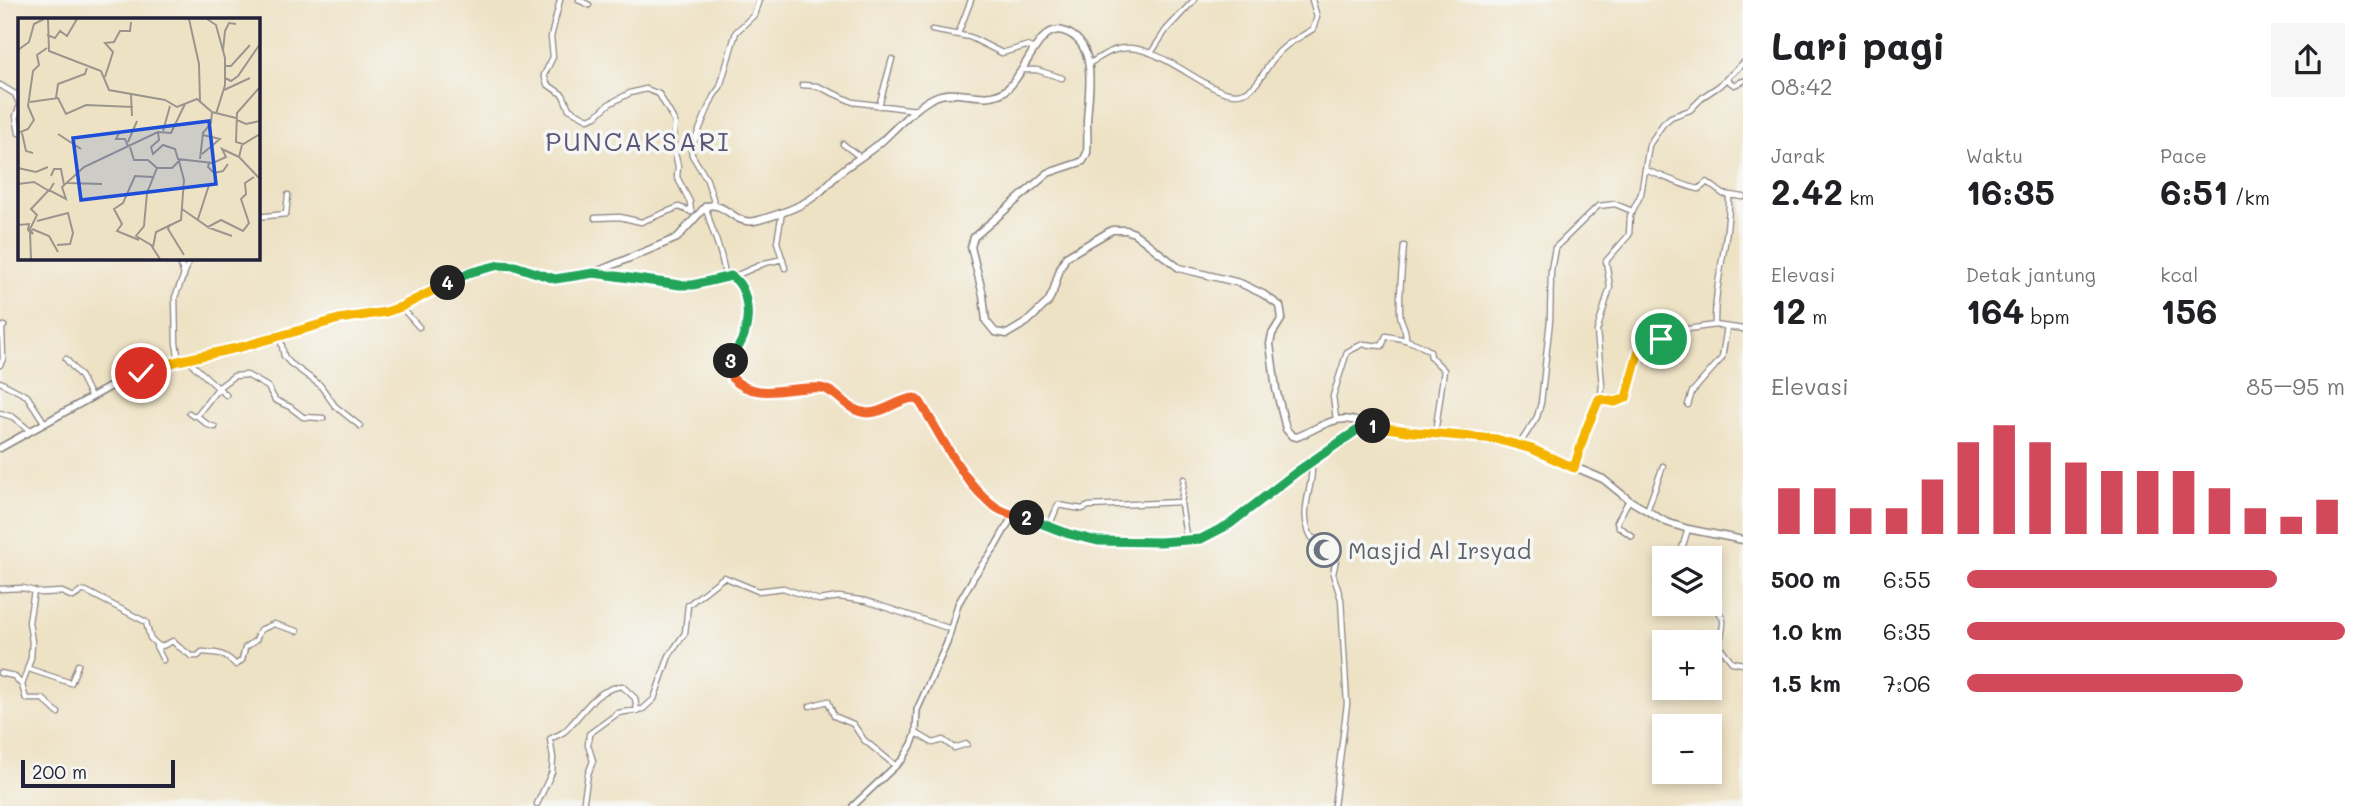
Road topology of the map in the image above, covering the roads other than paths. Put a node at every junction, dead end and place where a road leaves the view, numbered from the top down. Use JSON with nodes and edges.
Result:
{"nodes":[{"id":1,"x":559,"y":0,"type":"edge"},
{"id":2,"x":579,"y":0,"type":"edge"},
{"id":3,"x":759,"y":0,"type":"edge"},
{"id":4,"x":971,"y":0,"type":"edge"},
{"id":5,"x":1194,"y":0,"type":"edge"},
{"id":6,"x":1312,"y":0,"type":"edge"},
{"id":7,"x":589,"y":5,"type":"dead end"},
{"id":8,"x":932,"y":30,"type":"dead end"},
{"id":9,"x":958,"y":34,"type":"junction"},
{"id":10,"x":1035,"y":49,"type":"junction"},
{"id":11,"x":1151,"y":53,"type":"junction"},
{"id":12,"x":892,"y":58,"type":"dead end"},
{"id":13,"x":1743,"y":63,"type":"edge"},
{"id":14,"x":1088,"y":64,"type":"junction"},
{"id":15,"x":1023,"y":70,"type":"junction"},
{"id":16,"x":1062,"y":78,"type":"dead end"},
{"id":17,"x":1726,"y":79,"type":"junction"},
{"id":18,"x":1743,"y":81,"type":"edge"},
{"id":19,"x":0,"y":85,"type":"edge"},
{"id":20,"x":802,"y":85,"type":"dead end"},
{"id":21,"x":18,"y":101,"type":"edge"},
{"id":22,"x":879,"y":106,"type":"junction"},
{"id":23,"x":917,"y":110,"type":"junction"},
{"id":24,"x":843,"y":144,"type":"dead end"},
{"id":25,"x":860,"y":157,"type":"junction"},
{"id":26,"x":1646,"y":170,"type":"junction"},
{"id":27,"x":288,"y":195,"type":"dead end"},
{"id":28,"x":1728,"y":196,"type":"junction"},
{"id":29,"x":1743,"y":197,"type":"edge"},
{"id":30,"x":715,"y":205,"type":"junction"},
{"id":31,"x":706,"y":206,"type":"junction"},
{"id":32,"x":782,"y":211,"type":"junction"},
{"id":33,"x":1632,"y":211,"type":"junction"},
{"id":34,"x":694,"y":213,"type":"junction"},
{"id":35,"x":259,"y":217,"type":"edge"},
{"id":36,"x":595,"y":218,"type":"dead end"},
{"id":37,"x":1404,"y":246,"type":"dead end"},
{"id":38,"x":180,"y":259,"type":"edge"},
{"id":39,"x":190,"y":259,"type":"edge"},
{"id":40,"x":783,"y":259,"type":"junction"},
{"id":41,"x":785,"y":268,"type":"dead end"},
{"id":42,"x":594,"y":273,"type":"junction"},
{"id":43,"x":184,"y":276,"type":"junction"},
{"id":44,"x":732,"y":277,"type":"junction"},
{"id":45,"x":725,"y":279,"type":"junction"},
{"id":46,"x":401,"y":307,"type":"junction"},
{"id":47,"x":1715,"y":325,"type":"junction"},
{"id":48,"x":4,"y":326,"type":"dead end"},
{"id":49,"x":419,"y":327,"type":"dead end"},
{"id":50,"x":1727,"y":327,"type":"junction"},
{"id":51,"x":1743,"y":329,"type":"edge"},
{"id":52,"x":280,"y":336,"type":"junction"},
{"id":53,"x":1406,"y":339,"type":"junction"},
{"id":54,"x":188,"y":358,"type":"junction"},
{"id":55,"x":66,"y":359,"type":"dead end"},
{"id":56,"x":178,"y":361,"type":"junction"},
{"id":57,"x":0,"y":365,"type":"edge"},
{"id":58,"x":0,"y":382,"type":"edge"},
{"id":59,"x":219,"y":387,"type":"junction"},
{"id":60,"x":226,"y":395,"type":"dead end"},
{"id":61,"x":91,"y":397,"type":"junction"},
{"id":62,"x":1599,"y":399,"type":"junction"},
{"id":63,"x":1688,"y":405,"type":"dead end"},
{"id":64,"x":0,"y":412,"type":"edge"},
{"id":65,"x":189,"y":413,"type":"dead end"},
{"id":66,"x":196,"y":415,"type":"junction"},
{"id":67,"x":323,"y":418,"type":"dead end"},
{"id":68,"x":1336,"y":419,"type":"junction"},
{"id":69,"x":44,"y":422,"type":"junction"},
{"id":70,"x":360,"y":426,"type":"dead end"},
{"id":71,"x":1364,"y":426,"type":"junction"},
{"id":72,"x":215,"y":427,"type":"dead end"},
{"id":73,"x":29,"y":430,"type":"junction"},
{"id":74,"x":1435,"y":434,"type":"junction"},
{"id":75,"x":1519,"y":445,"type":"junction"},
{"id":76,"x":0,"y":448,"type":"edge"},
{"id":77,"x":1311,"y":462,"type":"junction"},
{"id":78,"x":1663,"y":466,"type":"dead end"},
{"id":79,"x":1574,"y":468,"type":"junction"},
{"id":80,"x":1184,"y":479,"type":"dead end"},
{"id":81,"x":1629,"y":500,"type":"junction"},
{"id":82,"x":1181,"y":502,"type":"junction"},
{"id":83,"x":1647,"y":512,"type":"junction"},
{"id":84,"x":1013,"y":515,"type":"junction"},
{"id":85,"x":1049,"y":526,"type":"junction"},
{"id":86,"x":1688,"y":529,"type":"junction"},
{"id":87,"x":1632,"y":536,"type":"dead end"},
{"id":88,"x":1743,"y":540,"type":"edge"},
{"id":89,"x":1187,"y":542,"type":"junction"},
{"id":90,"x":1683,"y":546,"type":"edge"},
{"id":91,"x":0,"y":589,"type":"edge"},
{"id":92,"x":34,"y":591,"type":"junction"},
{"id":93,"x":1720,"y":616,"type":"edge"},
{"id":94,"x":951,"y":629,"type":"junction"},
{"id":95,"x":297,"y":631,"type":"dead end"},
{"id":96,"x":156,"y":645,"type":"junction"},
{"id":97,"x":163,"y":660,"type":"dead end"},
{"id":98,"x":1743,"y":664,"type":"edge"},
{"id":99,"x":78,"y":665,"type":"dead end"},
{"id":100,"x":29,"y":669,"type":"junction"},
{"id":101,"x":0,"y":674,"type":"edge"},
{"id":102,"x":22,"y":685,"type":"junction"},
{"id":103,"x":810,"y":706,"type":"dead end"},
{"id":104,"x":637,"y":710,"type":"junction"},
{"id":105,"x":58,"y":713,"type":"dead end"},
{"id":106,"x":916,"y":733,"type":"junction"},
{"id":107,"x":967,"y":744,"type":"dead end"},
{"id":108,"x":896,"y":766,"type":"junction"},
{"id":109,"x":537,"y":804,"type":"edge"},
{"id":110,"x":583,"y":806,"type":"edge"},
{"id":111,"x":853,"y":806,"type":"edge"},
{"id":112,"x":1334,"y":806,"type":"edge"}],
"edges":[{"from":1,"to":34,"type":"street"},
{"from":2,"to":7,"type":"street"},
{"from":3,"to":30,"type":"street"},
{"from":4,"to":9,"type":"street"},
{"from":5,"to":11,"type":"street"},
{"from":6,"to":11,"type":"street"},
{"from":8,"to":9,"type":"street"},
{"from":9,"to":10,"type":"street"},
{"from":10,"to":14,"type":"main road"},
{"from":10,"to":15,"type":"main road"},
{"from":11,"to":14,"type":"street"},
{"from":12,"to":22,"type":"street"},
{"from":13,"to":17,"type":"street"},
{"from":14,"to":68,"type":"main road"},
{"from":15,"to":16,"type":"street"},
{"from":15,"to":23,"type":"main road"},
{"from":17,"to":18,"type":"street"},
{"from":17,"to":26,"type":"street"},
{"from":19,"to":21,"type":"street"},
{"from":20,"to":22,"type":"street"},
{"from":22,"to":23,"type":"street"},
{"from":23,"to":25,"type":"main road"},
{"from":24,"to":25,"type":"street"},
{"from":25,"to":32,"type":"main road"},
{"from":26,"to":28,"type":"street"},
{"from":26,"to":33,"type":"street"},
{"from":27,"to":35,"type":"street"},
{"from":28,"to":29,"type":"street"},
{"from":28,"to":47,"type":"street"},
{"from":30,"to":31,"type":"main road"},
{"from":30,"to":32,"type":"main road"},
{"from":31,"to":34,"type":"main road"},
{"from":31,"to":45,"type":"street"},
{"from":32,"to":40,"type":"street"},
{"from":33,"to":62,"type":"street"},
{"from":33,"to":75,"type":"street"},
{"from":34,"to":36,"type":"street"},
{"from":34,"to":42,"type":"main road"},
{"from":37,"to":53,"type":"street"},
{"from":38,"to":43,"type":"street"},
{"from":39,"to":43,"type":"street"},
{"from":40,"to":41,"type":"street"},
{"from":40,"to":44,"type":"street"},
{"from":42,"to":45,"type":"street"},
{"from":42,"to":46,"type":"main road"},
{"from":43,"to":56,"type":"street"},
{"from":44,"to":45,"type":"street"},
{"from":44,"to":84,"type":"street"},
{"from":46,"to":49,"type":"street"},
{"from":46,"to":52,"type":"main road"},
{"from":47,"to":50,"type":"street"},
{"from":47,"to":62,"type":"street"},
{"from":48,"to":57,"type":"street"},
{"from":50,"to":51,"type":"street"},
{"from":50,"to":63,"type":"street"},
{"from":52,"to":54,"type":"main road"},
{"from":52,"to":70,"type":"street"},
{"from":53,"to":68,"type":"street"},
{"from":53,"to":74,"type":"street"},
{"from":54,"to":56,"type":"main road"},
{"from":54,"to":59,"type":"street"},
{"from":55,"to":61,"type":"street"},
{"from":56,"to":61,"type":"main road"},
{"from":58,"to":69,"type":"street"},
{"from":59,"to":60,"type":"street"},
{"from":59,"to":66,"type":"street"},
{"from":59,"to":67,"type":"street"},
{"from":61,"to":69,"type":"main road"},
{"from":62,"to":79,"type":"street"},
{"from":64,"to":73,"type":"street"},
{"from":65,"to":66,"type":"street"},
{"from":66,"to":72,"type":"street"},
{"from":68,"to":71,"type":"main road"},
{"from":69,"to":73,"type":"main road"},
{"from":71,"to":74,"type":"main road"},
{"from":71,"to":77,"type":"street"},
{"from":73,"to":76,"type":"main road"},
{"from":74,"to":75,"type":"main road"},
{"from":75,"to":79,"type":"main road"},
{"from":77,"to":89,"type":"street"},
{"from":77,"to":112,"type":"street"},
{"from":78,"to":83,"type":"street"},
{"from":79,"to":81,"type":"main road"},
{"from":80,"to":82,"type":"street"},
{"from":81,"to":83,"type":"main road"},
{"from":81,"to":87,"type":"street"},
{"from":82,"to":85,"type":"street"},
{"from":82,"to":89,"type":"street"},
{"from":83,"to":86,"type":"main road"},
{"from":84,"to":85,"type":"street"},
{"from":84,"to":94,"type":"street"},
{"from":85,"to":89,"type":"street"},
{"from":86,"to":88,"type":"main road"},
{"from":86,"to":90,"type":"street"},
{"from":91,"to":92,"type":"street"},
{"from":92,"to":96,"type":"street"},
{"from":92,"to":100,"type":"street"},
{"from":93,"to":98,"type":"street"},
{"from":94,"to":104,"type":"street"},
{"from":94,"to":106,"type":"street"},
{"from":95,"to":96,"type":"street"},
{"from":96,"to":97,"type":"street"},
{"from":99,"to":100,"type":"street"},
{"from":100,"to":102,"type":"street"},
{"from":101,"to":102,"type":"street"},
{"from":102,"to":105,"type":"street"},
{"from":103,"to":108,"type":"street"},
{"from":104,"to":109,"type":"street"},
{"from":104,"to":110,"type":"street"},
{"from":106,"to":107,"type":"street"},
{"from":106,"to":108,"type":"street"},
{"from":108,"to":111,"type":"street"}]}
